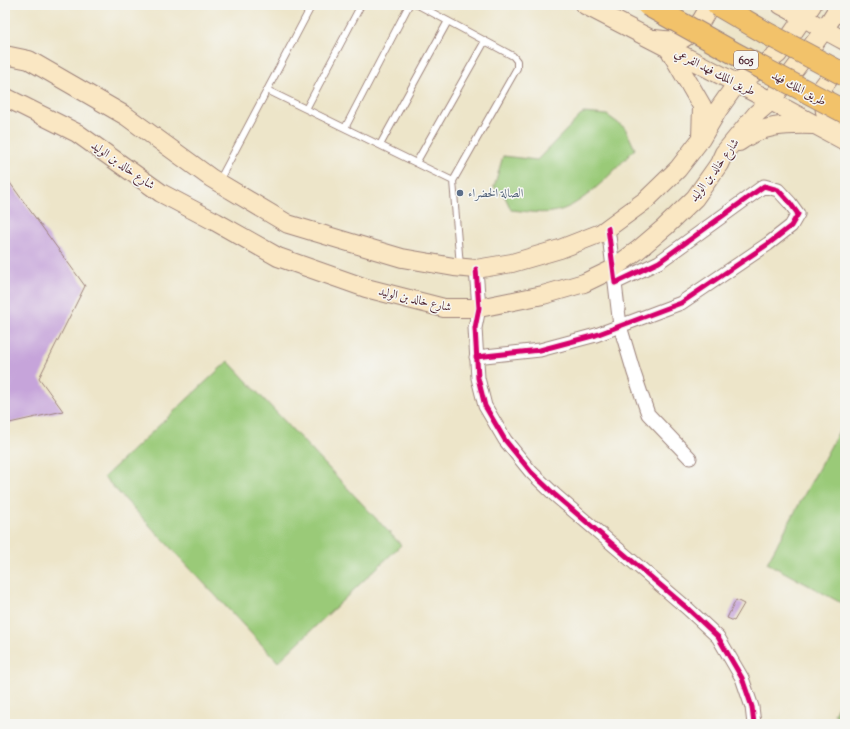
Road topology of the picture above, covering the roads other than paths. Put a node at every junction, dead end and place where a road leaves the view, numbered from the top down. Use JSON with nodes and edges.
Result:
{"nodes":[{"id":1,"x":312,"y":5,"type":"edge"},
{"id":2,"x":361,"y":5,"type":"edge"},
{"id":3,"x":409,"y":5,"type":"edge"},
{"id":4,"x":418,"y":5,"type":"edge"},
{"id":5,"x":585,"y":5,"type":"edge"},
{"id":6,"x":648,"y":5,"type":"edge"},
{"id":7,"x":707,"y":5,"type":"edge"},
{"id":8,"x":718,"y":5,"type":"edge"},
{"id":9,"x":781,"y":5,"type":"edge"},
{"id":10,"x":840,"y":5,"type":"edge"},
{"id":11,"x":808,"y":11,"type":"edge"},
{"id":12,"x":448,"y":21,"type":"junction"},
{"id":13,"x":824,"y":30,"type":"junction"},
{"id":14,"x":651,"y":39,"type":"junction"},
{"id":15,"x":485,"y":41,"type":"junction"},
{"id":16,"x":845,"y":41,"type":"edge"},
{"id":17,"x":669,"y":49,"type":"junction"},
{"id":18,"x":5,"y":55,"type":"edge"},
{"id":19,"x":845,"y":69,"type":"edge"},
{"id":20,"x":845,"y":75,"type":"edge"},
{"id":21,"x":737,"y":83,"type":"junction"},
{"id":22,"x":267,"y":90,"type":"junction"},
{"id":23,"x":5,"y":97,"type":"edge"},
{"id":24,"x":772,"y":101,"type":"junction"},
{"id":25,"x":306,"y":109,"type":"junction"},
{"id":26,"x":845,"y":112,"type":"edge"},
{"id":27,"x":815,"y":125,"type":"junction"},
{"id":28,"x":345,"y":128,"type":"junction"},
{"id":29,"x":845,"y":134,"type":"edge"},
{"id":30,"x":701,"y":139,"type":"junction"},
{"id":31,"x":845,"y":141,"type":"edge"},
{"id":32,"x":380,"y":145,"type":"junction"},
{"id":33,"x":724,"y":153,"type":"junction"},
{"id":34,"x":416,"y":163,"type":"junction"},
{"id":35,"x":453,"y":181,"type":"junction"},
{"id":36,"x":218,"y":182,"type":"junction"},
{"id":37,"x":608,"y":228,"type":"junction"},
{"id":38,"x":468,"y":268,"type":"junction"},
{"id":39,"x":614,"y":276,"type":"junction"},
{"id":40,"x":479,"y":308,"type":"junction"},
{"id":41,"x":620,"y":326,"type":"junction"},
{"id":42,"x":476,"y":357,"type":"junction"},
{"id":43,"x":690,"y":458,"type":"dead end"},
{"id":44,"x":754,"y":724,"type":"edge"}],
"edges":[{"from":1,"to":22,"type":"lane"},
{"from":2,"to":25,"type":"lane"},
{"from":3,"to":28,"type":"lane"},
{"from":4,"to":12,"type":"lane"},
{"from":5,"to":14,"type":"main road","name":"طريق الملك فهد الفرعي"},
{"from":6,"to":26,"type":"highway","name":"طريق الملك فهد","number":"605","bridge":true},
{"from":7,"to":14,"type":"main road"},
{"from":8,"to":20,"type":"highway","bridge":true},
{"from":9,"to":11,"type":"main road"},
{"from":10,"to":13,"type":"main road","name":"شارع خالد بن الوليد"},
{"from":11,"to":13,"type":"main road"},
{"from":11,"to":21,"type":"main road"},
{"from":12,"to":15,"type":"lane"},
{"from":12,"to":32,"type":"lane"},
{"from":13,"to":16,"type":"main road"},
{"from":13,"to":24,"type":"main road","name":"شارع خالد بن الوليد"},
{"from":14,"to":17,"type":"main road","name":"طريق الملك فهد الفرعي"},
{"from":15,"to":34,"type":"lane"},
{"from":15,"to":35,"type":"lane"},
{"from":17,"to":21,"type":"main road","name":"طريق الملك فهد الفرعي"},
{"from":17,"to":30,"type":"main road"},
{"from":18,"to":36,"type":"main road"},
{"from":19,"to":29,"type":"main road"},
{"from":21,"to":24,"type":"main road","name":"طريق الملك فهد الفرعي"},
{"from":21,"to":30,"type":"main road"},
{"from":22,"to":25,"type":"lane"},
{"from":22,"to":36,"type":"lane"},
{"from":23,"to":40,"type":"main road","name":"شارع خالد بن الوليد"},
{"from":24,"to":27,"type":"main road","name":"طريق الملك فهد الفرعي"},
{"from":24,"to":33,"type":"main road","name":"شارع خالد بن الوليد"},
{"from":25,"to":28,"type":"lane"},
{"from":27,"to":31,"type":"main road","name":"طريق الملك فهد الفرعي"},
{"from":27,"to":33,"type":"main road"},
{"from":28,"to":32,"type":"lane"},
{"from":30,"to":37,"type":"main road"},
{"from":32,"to":34,"type":"lane"},
{"from":33,"to":39,"type":"main road","name":"شارع خالد بن الوليد"},
{"from":34,"to":35,"type":"lane"},
{"from":35,"to":38,"type":"lane"},
{"from":36,"to":38,"type":"main road"},
{"from":37,"to":38,"type":"main road"},
{"from":37,"to":39,"type":"street"},
{"from":38,"to":40,"type":"street"},
{"from":39,"to":40,"type":"main road","name":"شارع خالد بن الوليد"},
{"from":39,"to":41,"type":"street"},
{"from":39,"to":41,"type":"street"},
{"from":40,"to":42,"type":"street"},
{"from":41,"to":42,"type":"street"},
{"from":41,"to":43,"type":"street"},
{"from":42,"to":44,"type":"street"}]}
